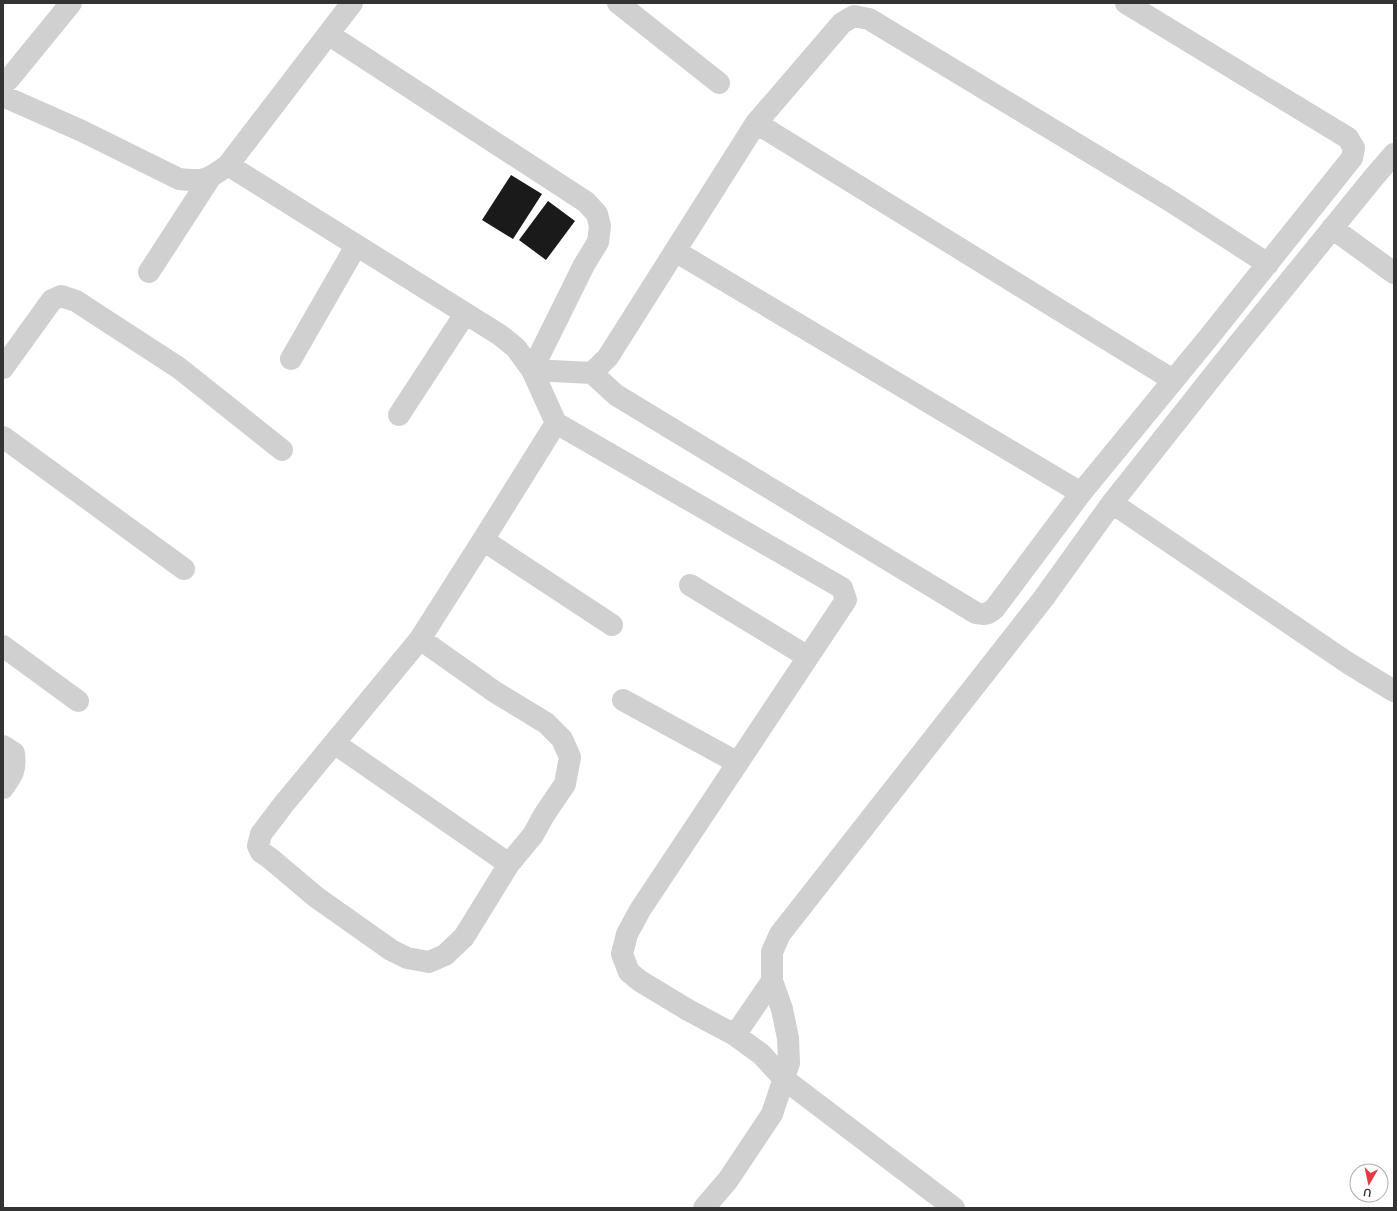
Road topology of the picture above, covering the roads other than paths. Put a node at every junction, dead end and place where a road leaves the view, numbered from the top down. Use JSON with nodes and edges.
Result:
{"nodes":[{"id":1,"x":71,"y":3,"type":"edge"},
{"id":2,"x":352,"y":3,"type":"edge"},
{"id":3,"x":618,"y":3,"type":"edge"},
{"id":4,"x":1126,"y":3,"type":"edge"},
{"id":5,"x":328,"y":34,"type":"junction"},
{"id":6,"x":719,"y":83,"type":"dead end"},
{"id":7,"x":3,"y":84,"type":"edge"},
{"id":8,"x":3,"y":96,"type":"edge"},
{"id":9,"x":756,"y":123,"type":"junction"},
{"id":10,"x":1394,"y":154,"type":"edge"},
{"id":11,"x":228,"y":165,"type":"junction"},
{"id":12,"x":210,"y":178,"type":"junction"},
{"id":13,"x":1332,"y":228,"type":"junction"},
{"id":14,"x":356,"y":246,"type":"junction"},
{"id":15,"x":675,"y":251,"type":"junction"},
{"id":16,"x":1268,"y":264,"type":"junction"},
{"id":17,"x":149,"y":272,"type":"dead end"},
{"id":18,"x":1394,"y":273,"type":"edge"},
{"id":19,"x":465,"y":314,"type":"junction"},
{"id":20,"x":1209,"y":337,"type":"junction"},
{"id":21,"x":1231,"y":353,"type":"junction"},
{"id":22,"x":291,"y":359,"type":"dead end"},
{"id":23,"x":3,"y":368,"type":"edge"},
{"id":24,"x":532,"y":370,"type":"junction"},
{"id":25,"x":592,"y":373,"type":"junction"},
{"id":26,"x":1173,"y":380,"type":"junction"},
{"id":27,"x":399,"y":415,"type":"dead end"},
{"id":28,"x":556,"y":423,"type":"junction"},
{"id":29,"x":3,"y":437,"type":"edge"},
{"id":30,"x":282,"y":450,"type":"dead end"},
{"id":31,"x":1081,"y":493,"type":"junction"},
{"id":32,"x":1112,"y":503,"type":"junction"},
{"id":33,"x":483,"y":540,"type":"junction"},
{"id":34,"x":184,"y":569,"type":"dead end"},
{"id":35,"x":690,"y":585,"type":"dead end"},
{"id":36,"x":612,"y":625,"type":"dead end"},
{"id":37,"x":420,"y":639,"type":"junction"},
{"id":38,"x":3,"y":646,"type":"edge"},
{"id":39,"x":808,"y":657,"type":"junction"},
{"id":40,"x":1394,"y":691,"type":"edge"},
{"id":41,"x":623,"y":700,"type":"dead end"},
{"id":42,"x":78,"y":701,"type":"dead end"},
{"id":43,"x":334,"y":744,"type":"junction"},
{"id":44,"x":3,"y":746,"type":"edge"},
{"id":45,"x":738,"y":763,"type":"junction"},
{"id":46,"x":3,"y":788,"type":"edge"},
{"id":47,"x":509,"y":864,"type":"junction"},
{"id":48,"x":772,"y":981,"type":"junction"},
{"id":49,"x":735,"y":1035,"type":"junction"},
{"id":50,"x":784,"y":1079,"type":"junction"},
{"id":51,"x":704,"y":1208,"type":"edge"},
{"id":52,"x":954,"y":1208,"type":"edge"}],
"edges":[{"from":1,"to":7,"type":"street"},
{"from":2,"to":5,"type":"street"},
{"from":3,"to":6,"type":"street"},
{"from":4,"to":16,"type":"street"},
{"from":5,"to":11,"type":"street"},
{"from":5,"to":24,"type":"street"},
{"from":8,"to":12,"type":"street"},
{"from":9,"to":15,"type":"street"},
{"from":9,"to":16,"type":"street"},
{"from":9,"to":26,"type":"street"},
{"from":10,"to":13,"type":"street"},
{"from":11,"to":12,"type":"street"},
{"from":11,"to":14,"type":"street"},
{"from":12,"to":17,"type":"street"},
{"from":13,"to":18,"type":"street"},
{"from":13,"to":21,"type":"street"},
{"from":14,"to":19,"type":"street"},
{"from":14,"to":22,"type":"street"},
{"from":15,"to":25,"type":"street"},
{"from":15,"to":31,"type":"street"},
{"from":16,"to":20,"type":"street"},
{"from":19,"to":24,"type":"street"},
{"from":19,"to":27,"type":"street"},
{"from":20,"to":21,"type":"street"},
{"from":20,"to":26,"type":"street"},
{"from":21,"to":32,"type":"street"},
{"from":23,"to":30,"type":"street"},
{"from":24,"to":25,"type":"street"},
{"from":24,"to":28,"type":"street"},
{"from":25,"to":31,"type":"street"},
{"from":26,"to":31,"type":"street"},
{"from":28,"to":33,"type":"street"},
{"from":28,"to":39,"type":"street"},
{"from":29,"to":34,"type":"street"},
{"from":32,"to":40,"type":"street"},
{"from":32,"to":48,"type":"street"},
{"from":33,"to":36,"type":"street"},
{"from":33,"to":37,"type":"street"},
{"from":35,"to":39,"type":"street"},
{"from":37,"to":43,"type":"street"},
{"from":37,"to":47,"type":"street"},
{"from":38,"to":42,"type":"street"},
{"from":39,"to":45,"type":"street"},
{"from":41,"to":45,"type":"street"},
{"from":43,"to":47,"type":"street"},
{"from":43,"to":47,"type":"street"},
{"from":44,"to":46,"type":"street"},
{"from":45,"to":49,"type":"street"},
{"from":48,"to":49,"type":"street"},
{"from":48,"to":50,"type":"street"},
{"from":49,"to":50,"type":"street"},
{"from":50,"to":51,"type":"street"},
{"from":50,"to":52,"type":"street"}]}
